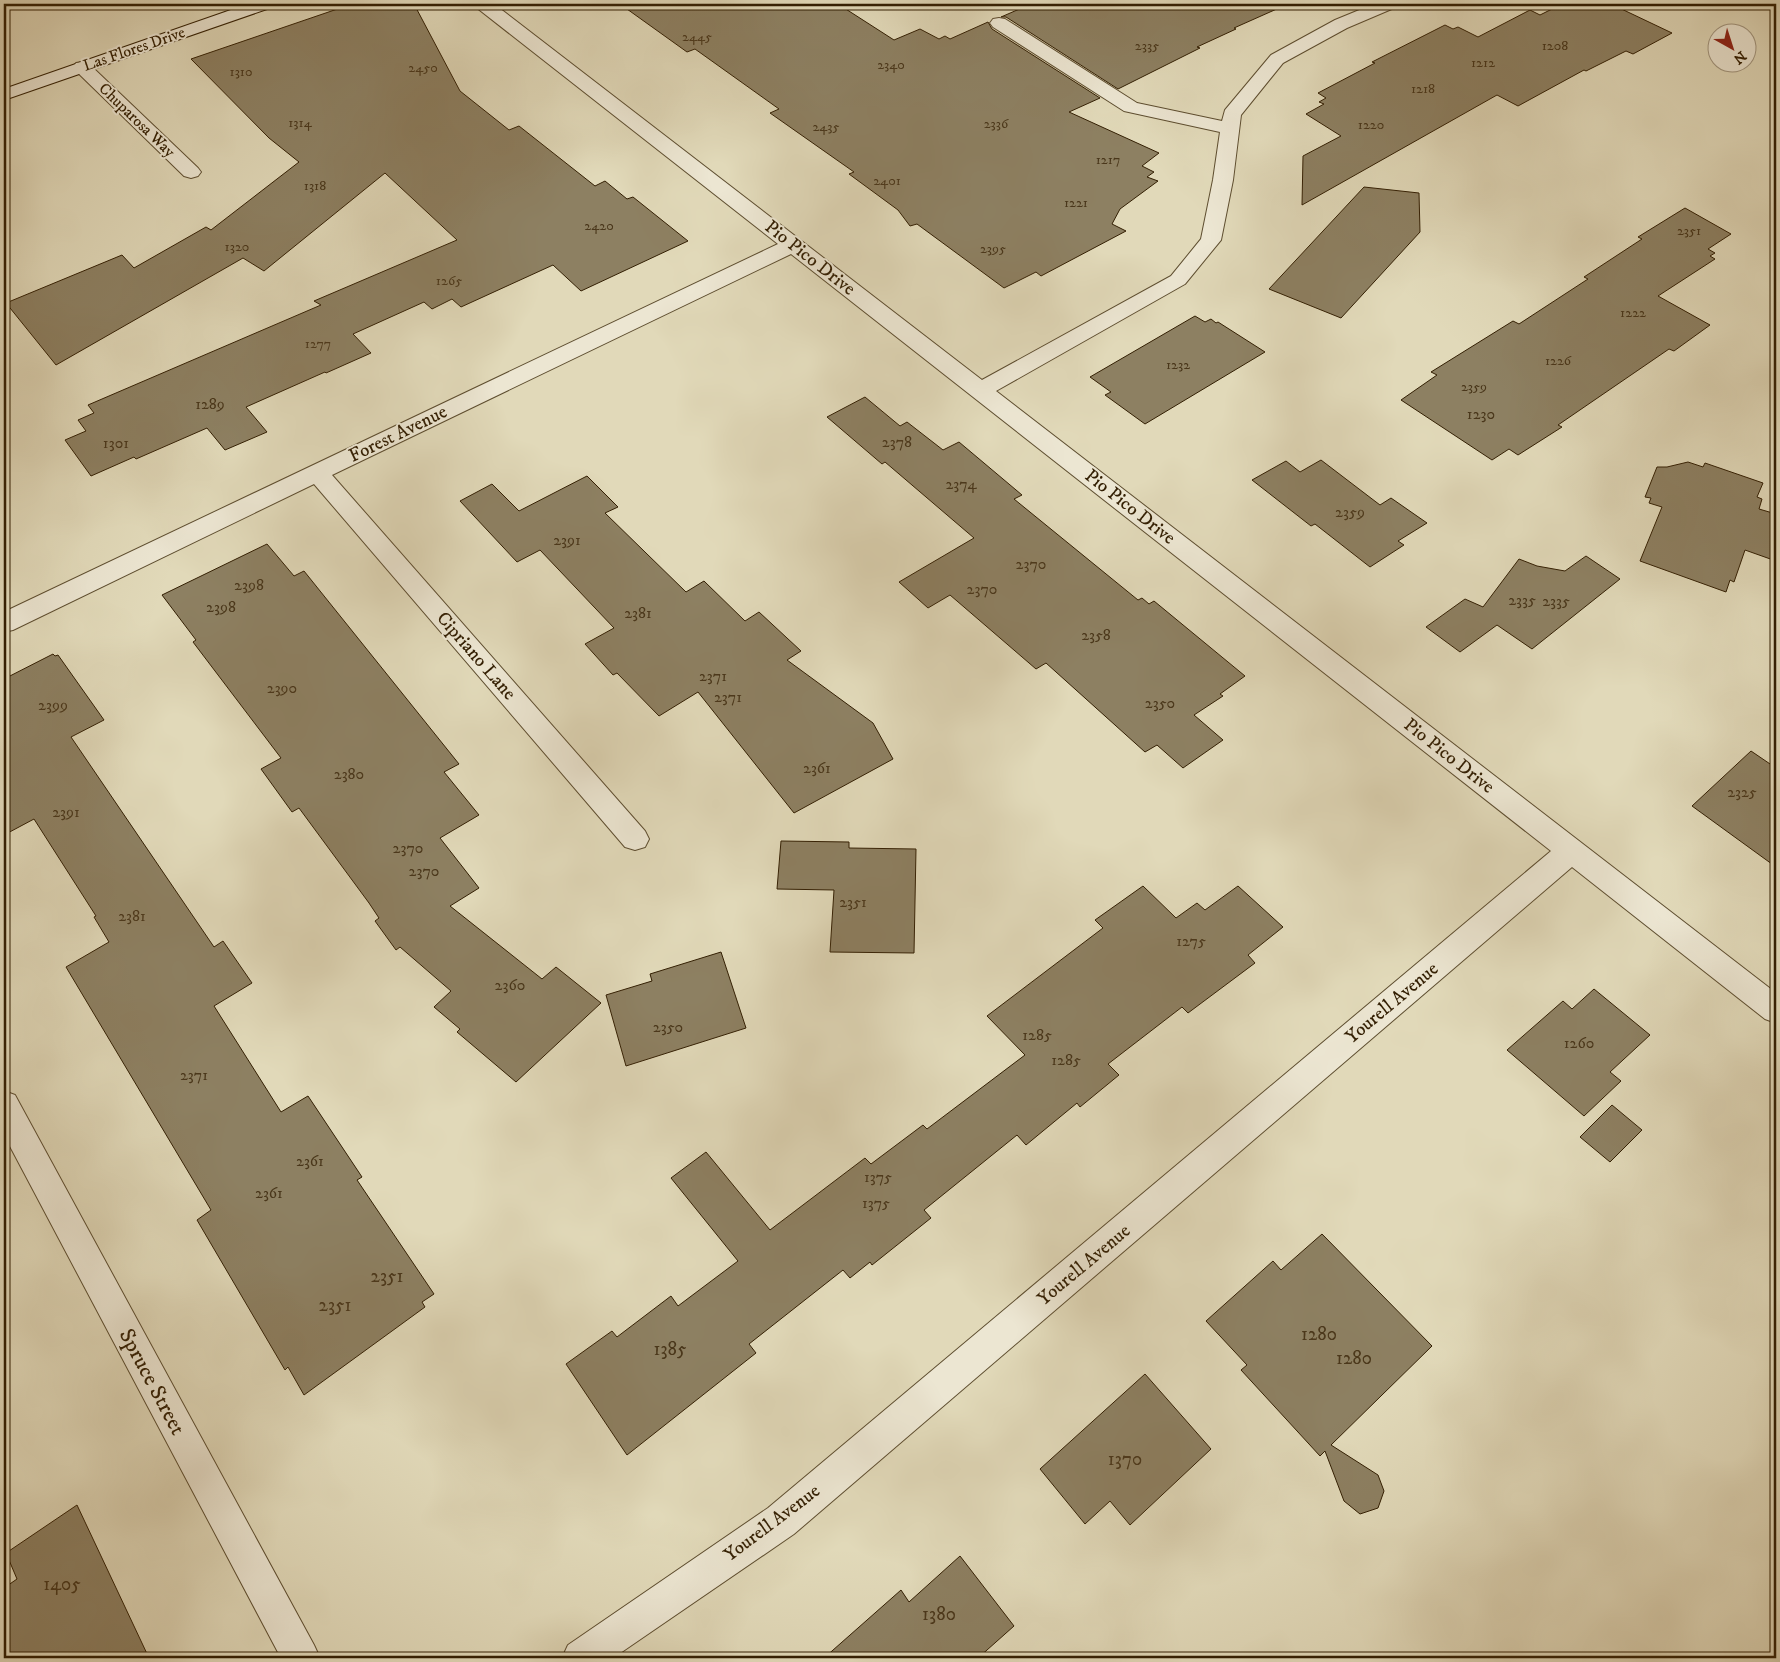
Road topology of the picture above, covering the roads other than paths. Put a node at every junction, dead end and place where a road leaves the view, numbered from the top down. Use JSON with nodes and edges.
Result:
{"nodes":[{"id":1,"x":264,"y":4,"type":"edge"},
{"id":2,"x":483,"y":4,"type":"edge"},
{"id":3,"x":1388,"y":4,"type":"edge"},
{"id":4,"x":1000,"y":23,"type":"dead end"},
{"id":5,"x":82,"y":67,"type":"junction"},
{"id":6,"x":4,"y":94,"type":"edge"},
{"id":7,"x":1230,"y":128,"type":"junction"},
{"id":8,"x":191,"y":172,"type":"dead end"},
{"id":9,"x":793,"y":245,"type":"junction"},
{"id":10,"x":980,"y":391,"type":"junction"},
{"id":11,"x":317,"y":473,"type":"junction"},
{"id":12,"x":4,"y":623,"type":"edge"},
{"id":13,"x":635,"y":839,"type":"dead end"},
{"id":14,"x":1571,"y":851,"type":"junction"},
{"id":15,"x":1776,"y":1010,"type":"edge"},
{"id":16,"x":4,"y":1105,"type":"edge"},
{"id":17,"x":301,"y":1658,"type":"edge"},
{"id":18,"x":580,"y":1658,"type":"edge"}],
"edges":[{"from":1,"to":5,"type":"street","name":"Las Flores Drive"},
{"from":2,"to":9,"type":"street","name":"Pio Pico Drive"},
{"from":3,"to":7,"type":"street"},
{"from":4,"to":7,"type":"street"},
{"from":5,"to":6,"type":"street","name":"Las Flores Drive"},
{"from":5,"to":8,"type":"street","name":"Chuparosa Way"},
{"from":7,"to":10,"type":"street"},
{"from":9,"to":10,"type":"street","name":"Pio Pico Drive"},
{"from":9,"to":11,"type":"street","name":"Forest Avenue"},
{"from":10,"to":14,"type":"street","name":"Pio Pico Drive"},
{"from":11,"to":12,"type":"street","name":"Forest Avenue"},
{"from":11,"to":13,"type":"street","name":"Cipriano Lane"},
{"from":14,"to":15,"type":"street","name":"Pio Pico Drive"},
{"from":14,"to":18,"type":"street","name":"Yourell Avenue"},
{"from":16,"to":17,"type":"street","name":"Spruce Street"}]}
